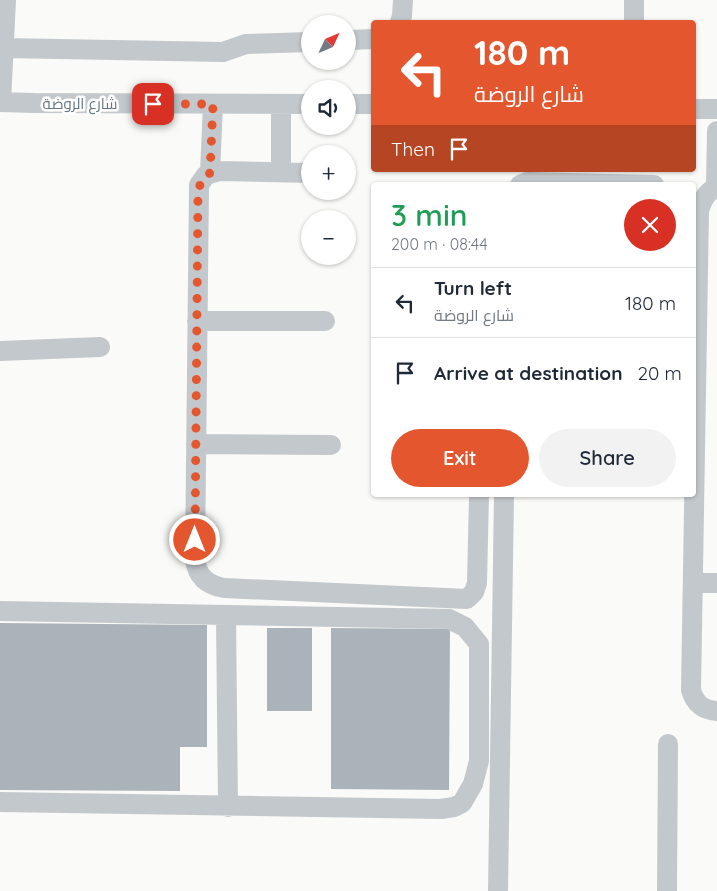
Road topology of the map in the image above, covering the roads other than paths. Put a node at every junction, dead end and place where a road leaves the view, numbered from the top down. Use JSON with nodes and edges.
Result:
{"nodes":[{"id":1,"x":6,"y":0,"type":"edge"},
{"id":2,"x":402,"y":0,"type":"edge"},
{"id":3,"x":634,"y":0,"type":"edge"},
{"id":4,"x":401,"y":20,"type":"edge"},
{"id":5,"x":634,"y":20,"type":"edge"},
{"id":6,"x":371,"y":39,"type":"edge"},
{"id":7,"x":356,"y":40,"type":"edge"},
{"id":8,"x":301,"y":42,"type":"edge"},
{"id":9,"x":4,"y":48,"type":"junction"},
{"id":10,"x":0,"y":102,"type":"edge"},
{"id":11,"x":213,"y":104,"type":"junction"},
{"id":12,"x":281,"y":104,"type":"junction"},
{"id":13,"x":301,"y":104,"type":"edge"},
{"id":14,"x":356,"y":104,"type":"edge"},
{"id":15,"x":371,"y":104,"type":"edge"},
{"id":16,"x":696,"y":109,"type":"edge"},
{"id":17,"x":717,"y":109,"type":"edge"},
{"id":18,"x":717,"y":131,"type":"edge"},
{"id":19,"x":281,"y":172,"type":"junction"},
{"id":20,"x":210,"y":173,"type":"junction"},
{"id":21,"x":301,"y":173,"type":"edge"},
{"id":22,"x":562,"y":176,"type":"edge"},
{"id":23,"x":523,"y":179,"type":"edge"},
{"id":24,"x":623,"y":182,"type":"edge"},
{"id":25,"x":716,"y":187,"type":"edge"},
{"id":26,"x":197,"y":321,"type":"junction"},
{"id":27,"x":325,"y":321,"type":"dead end"},
{"id":28,"x":100,"y":347,"type":"dead end"},
{"id":29,"x":0,"y":351,"type":"edge"},
{"id":30,"x":696,"y":397,"type":"edge"},
{"id":31,"x":196,"y":444,"type":"junction"},
{"id":32,"x":331,"y":445,"type":"dead end"},
{"id":33,"x":479,"y":497,"type":"edge"},
{"id":34,"x":504,"y":497,"type":"edge"},
{"id":35,"x":694,"y":497,"type":"edge"},
{"id":36,"x":693,"y":583,"type":"junction"},
{"id":37,"x":717,"y":583,"type":"edge"},
{"id":38,"x":0,"y":611,"type":"edge"},
{"id":39,"x":226,"y":615,"type":"junction"},
{"id":40,"x":717,"y":711,"type":"edge"},
{"id":41,"x":668,"y":744,"type":"dead end"},
{"id":42,"x":0,"y":802,"type":"edge"},
{"id":43,"x":228,"y":807,"type":"junction"},
{"id":44,"x":498,"y":891,"type":"edge"},
{"id":45,"x":667,"y":891,"type":"edge"}],
"edges":[{"from":1,"to":9,"type":"street"},
{"from":2,"to":4,"type":"street"},
{"from":3,"to":5,"type":"street"},
{"from":6,"to":7,"type":"street"},
{"from":8,"to":9,"type":"street"},
{"from":9,"to":10,"type":"street"},
{"from":10,"to":11,"type":"street","name":"شارع الروضة"},
{"from":11,"to":12,"type":"street","name":"شارع الروضة"},
{"from":11,"to":20,"type":"street"},
{"from":12,"to":13,"type":"street","name":"شارع الروضة"},
{"from":12,"to":19,"type":"street"},
{"from":14,"to":15,"type":"street"},
{"from":16,"to":17,"type":"street"},
{"from":18,"to":25,"type":"street"},
{"from":19,"to":20,"type":"street"},
{"from":19,"to":21,"type":"street"},
{"from":20,"to":26,"type":"street"},
{"from":22,"to":23,"type":"street"},
{"from":22,"to":24,"type":"street"},
{"from":25,"to":30,"type":"street"},
{"from":26,"to":27,"type":"street"},
{"from":26,"to":31,"type":"street"},
{"from":28,"to":29,"type":"street"},
{"from":31,"to":32,"type":"street"},
{"from":31,"to":33,"type":"street"},
{"from":34,"to":44,"type":"street"},
{"from":35,"to":36,"type":"street"},
{"from":36,"to":37,"type":"street"},
{"from":36,"to":40,"type":"street"},
{"from":38,"to":39,"type":"street"},
{"from":39,"to":43,"type":"street"},
{"from":39,"to":43,"type":"street"},
{"from":41,"to":45,"type":"street"},
{"from":42,"to":43,"type":"street"}]}
